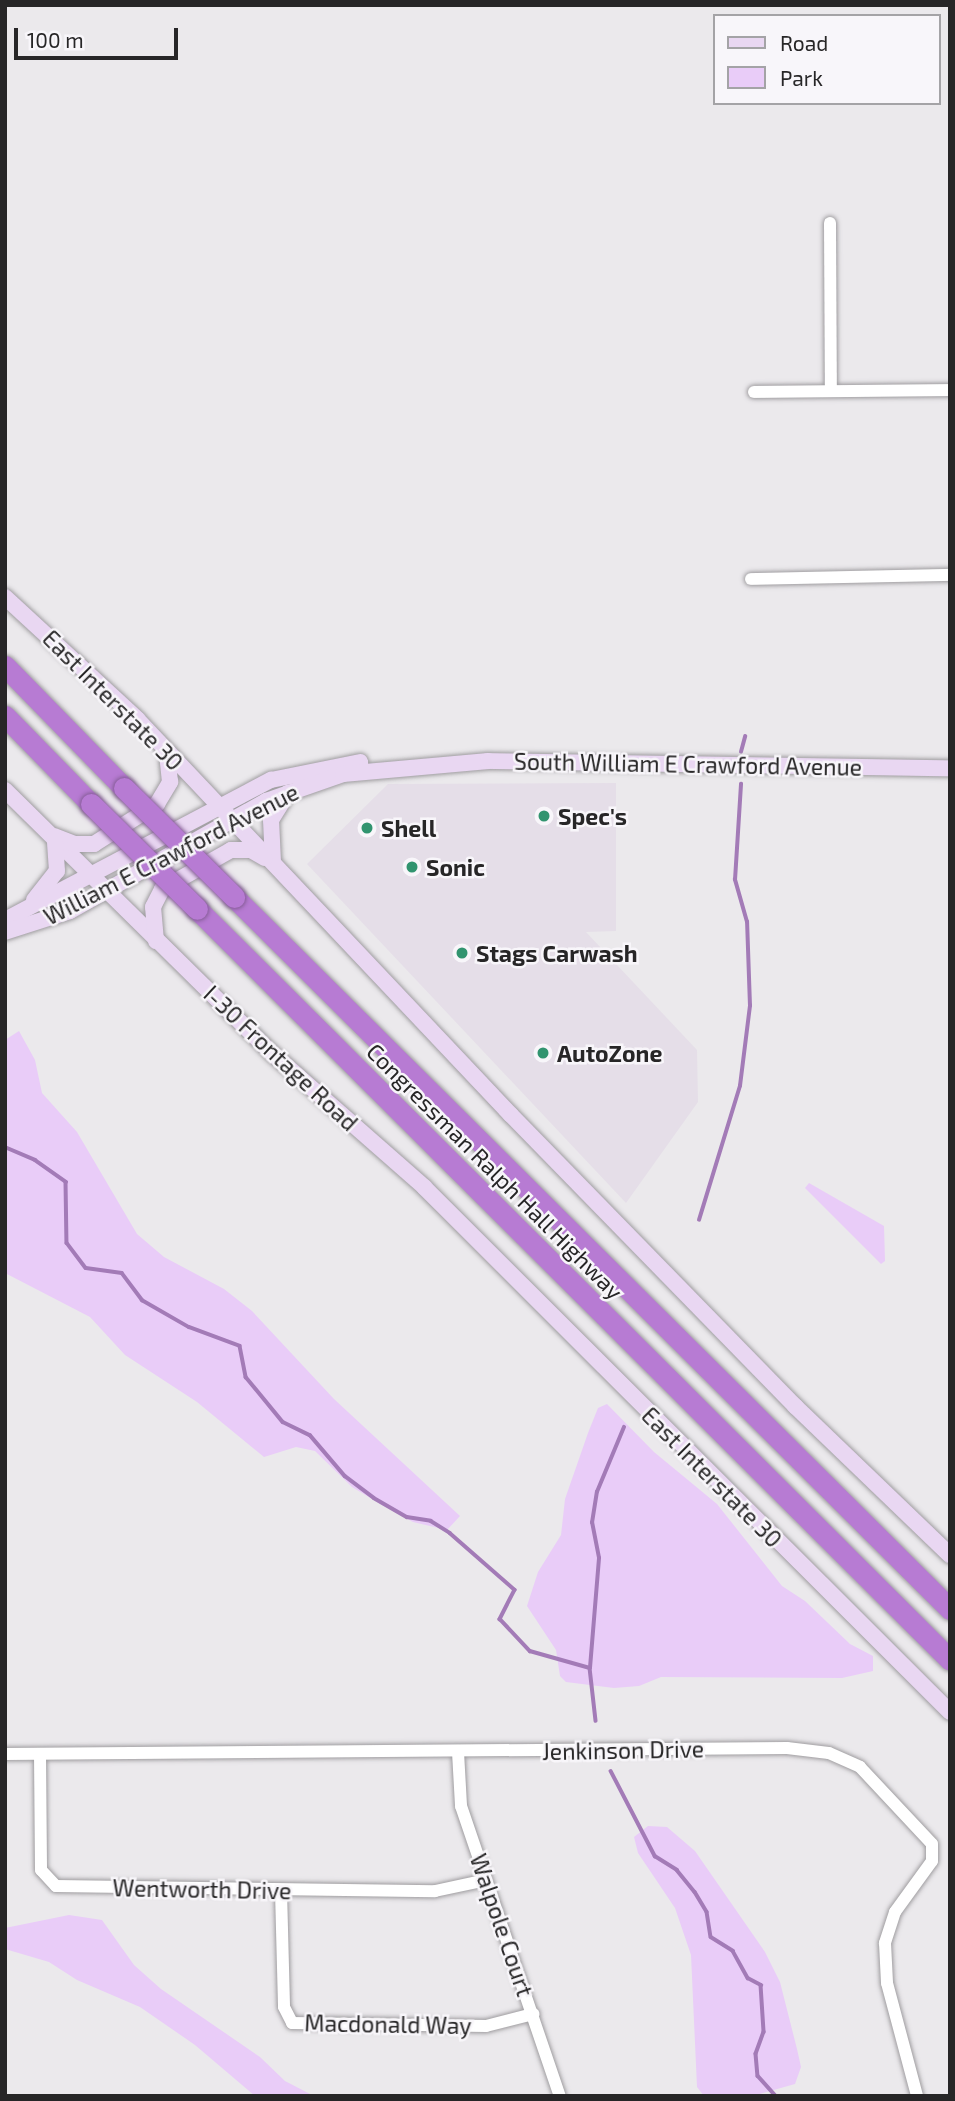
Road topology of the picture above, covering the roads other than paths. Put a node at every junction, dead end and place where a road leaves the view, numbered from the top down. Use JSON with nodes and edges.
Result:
{"nodes":[{"id":1,"x":830,"y":223,"type":"dead end"},
{"id":2,"x":831,"y":390,"type":"junction"},
{"id":3,"x":950,"y":390,"type":"edge"},
{"id":4,"x":754,"y":392,"type":"dead end"},
{"id":5,"x":950,"y":575,"type":"edge"},
{"id":6,"x":751,"y":579,"type":"dead end"},
{"id":7,"x":5,"y":597,"type":"edge"},
{"id":8,"x":5,"y":666,"type":"edge"},
{"id":9,"x":5,"y":716,"type":"edge"},
{"id":10,"x":167,"y":751,"type":"junction"},
{"id":11,"x":425,"y":764,"type":"junction"},
{"id":12,"x":950,"y":768,"type":"edge"},
{"id":13,"x":5,"y":790,"type":"edge"},
{"id":14,"x":291,"y":790,"type":"junction"},
{"id":15,"x":218,"y":806,"type":"junction"},
{"id":16,"x":234,"y":822,"type":"junction"},
{"id":17,"x":51,"y":838,"type":"junction"},
{"id":18,"x":273,"y":862,"type":"junction"},
{"id":19,"x":88,"y":876,"type":"junction"},
{"id":20,"x":105,"y":892,"type":"junction"},
{"id":21,"x":26,"y":909,"type":"junction"},
{"id":22,"x":5,"y":920,"type":"edge"},
{"id":23,"x":5,"y":932,"type":"edge"},
{"id":24,"x":156,"y":942,"type":"junction"},
{"id":25,"x":475,"y":1239,"type":"joint"},
{"id":26,"x":950,"y":1555,"type":"edge"},
{"id":27,"x":950,"y":1609,"type":"edge"},
{"id":28,"x":950,"y":1660,"type":"edge"},
{"id":29,"x":950,"y":1713,"type":"edge"},
{"id":30,"x":458,"y":1752,"type":"junction"},
{"id":31,"x":5,"y":1754,"type":"edge"},
{"id":32,"x":40,"y":1754,"type":"junction"},
{"id":33,"x":486,"y":1880,"type":"junction"},
{"id":34,"x":281,"y":1891,"type":"junction"},
{"id":35,"x":533,"y":2014,"type":"junction"},
{"id":36,"x":560,"y":2096,"type":"edge"},
{"id":37,"x":917,"y":2096,"type":"edge"}],
"edges":[{"from":1,"to":2,"type":"street"},
{"from":2,"to":3,"type":"street"},
{"from":2,"to":4,"type":"street"},
{"from":5,"to":6,"type":"street"},
{"from":7,"to":10,"type":"main road","name":"East Interstate 30"},
{"from":8,"to":27,"type":"highway","name":"Congressman Ralph Hall Highway","bridge":true},
{"from":9,"to":28,"type":"highway","name":"Congressman Ralph Hall Highway","bridge":true},
{"from":10,"to":15,"type":"main road","name":"East Interstate 30"},
{"from":10,"to":17,"type":"main road"},
{"from":11,"to":12,"type":"main road","name":"South William E Crawford Avenue"},
{"from":11,"to":14,"type":"main road","name":"William E Crawford Avenue"},
{"from":11,"to":15,"type":"main road","name":"William E Crawford Avenue"},
{"from":13,"to":17,"type":"main road"},
{"from":14,"to":16,"type":"main road","name":"William E Crawford Avenue"},
{"from":14,"to":18,"type":"main road"},
{"from":15,"to":16,"type":"main road"},
{"from":15,"to":19,"type":"main road","name":"William E Crawford Avenue"},
{"from":16,"to":18,"type":"main road"},
{"from":16,"to":20,"type":"main road","name":"William E Crawford Avenue"},
{"from":17,"to":19,"type":"main road"},
{"from":17,"to":21,"type":"main road"},
{"from":18,"to":24,"type":"main road"},
{"from":18,"to":26,"type":"main road"},
{"from":19,"to":20,"type":"main road","name":"I-30 Frontage Road"},
{"from":19,"to":21,"type":"main road","name":"William E Crawford Avenue"},
{"from":20,"to":23,"type":"main road","name":"William E Crawford Avenue"},
{"from":20,"to":24,"type":"main road","name":"I-30 Frontage Road"},
{"from":21,"to":22,"type":"main road","name":"William E Crawford Avenue"},
{"from":24,"to":25,"type":"main road","name":"I-30 Frontage Road"},
{"from":25,"to":29,"type":"main road","name":"East Interstate 30"},
{"from":30,"to":32,"type":"street","name":"Jenkinson Drive"},
{"from":30,"to":33,"type":"street","name":"Walpole Court"},
{"from":30,"to":37,"type":"street","name":"Jenkinson Drive"},
{"from":31,"to":32,"type":"street","name":"Jenkinson Drive"},
{"from":32,"to":34,"type":"street","name":"Wentworth Drive"},
{"from":33,"to":34,"type":"street","name":"Wentworth Drive"},
{"from":33,"to":35,"type":"street","name":"Walpole Court"},
{"from":34,"to":35,"type":"street","name":"Macdonald Way"},
{"from":35,"to":36,"type":"street","name":"Walpole Court"}]}
